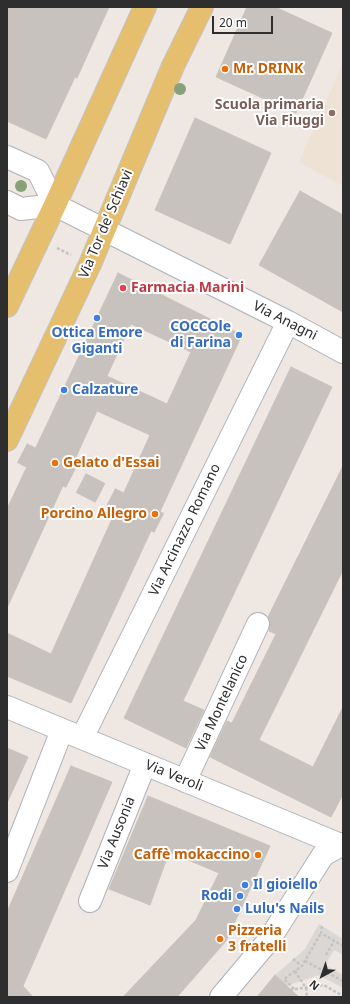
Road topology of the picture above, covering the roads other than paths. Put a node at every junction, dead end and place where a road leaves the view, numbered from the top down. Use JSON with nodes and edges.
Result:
{"nodes":[{"id":1,"x":145,"y":7,"type":"edge"},
{"id":2,"x":202,"y":7,"type":"edge"},
{"id":3,"x":7,"y":157,"type":"edge"},
{"id":4,"x":7,"y":202,"type":"edge"},
{"id":5,"x":56,"y":205,"type":"junction"},
{"id":6,"x":104,"y":229,"type":"junction"},
{"id":7,"x":7,"y":306,"type":"edge"},
{"id":8,"x":288,"y":322,"type":"junction"},
{"id":9,"x":343,"y":352,"type":"edge"},
{"id":10,"x":7,"y":440,"type":"edge"},
{"id":11,"x":258,"y":624,"type":"dead end"},
{"id":12,"x":7,"y":707,"type":"edge"},
{"id":13,"x":72,"y":734,"type":"junction"},
{"id":14,"x":145,"y":764,"type":"junction"},
{"id":15,"x":185,"y":781,"type":"junction"},
{"id":16,"x":342,"y":845,"type":"edge"},
{"id":17,"x":7,"y":871,"type":"edge"},
{"id":18,"x":90,"y":901,"type":"dead end"},
{"id":19,"x":221,"y":997,"type":"edge"}],
"edges":[{"from":1,"to":5,"type":"main road"},
{"from":2,"to":6,"type":"main road","name":"Via Tor de' Schiavi"},
{"from":3,"to":5,"type":"street"},
{"from":4,"to":5,"type":"street"},
{"from":5,"to":6,"type":"street","name":"Via Anagni"},
{"from":5,"to":7,"type":"main road"},
{"from":6,"to":8,"type":"street","name":"Via Anagni"},
{"from":6,"to":10,"type":"main road","name":"Via Tor de' Schiavi"},
{"from":8,"to":9,"type":"street","name":"Via Anagni"},
{"from":8,"to":13,"type":"street","name":"Via Arcinazzo Romano"},
{"from":11,"to":15,"type":"street","name":"Via Montelanico"},
{"from":12,"to":13,"type":"street","name":"Via Veroli"},
{"from":13,"to":14,"type":"street","name":"Via Veroli"},
{"from":13,"to":17,"type":"street","name":"Via Arcinazzo Romano"},
{"from":14,"to":15,"type":"street","name":"Via Veroli"},
{"from":14,"to":18,"type":"street","name":"Via Ausonia"},
{"from":15,"to":16,"type":"street","name":"Via Veroli"},
{"from":16,"to":19,"type":"street"}]}
